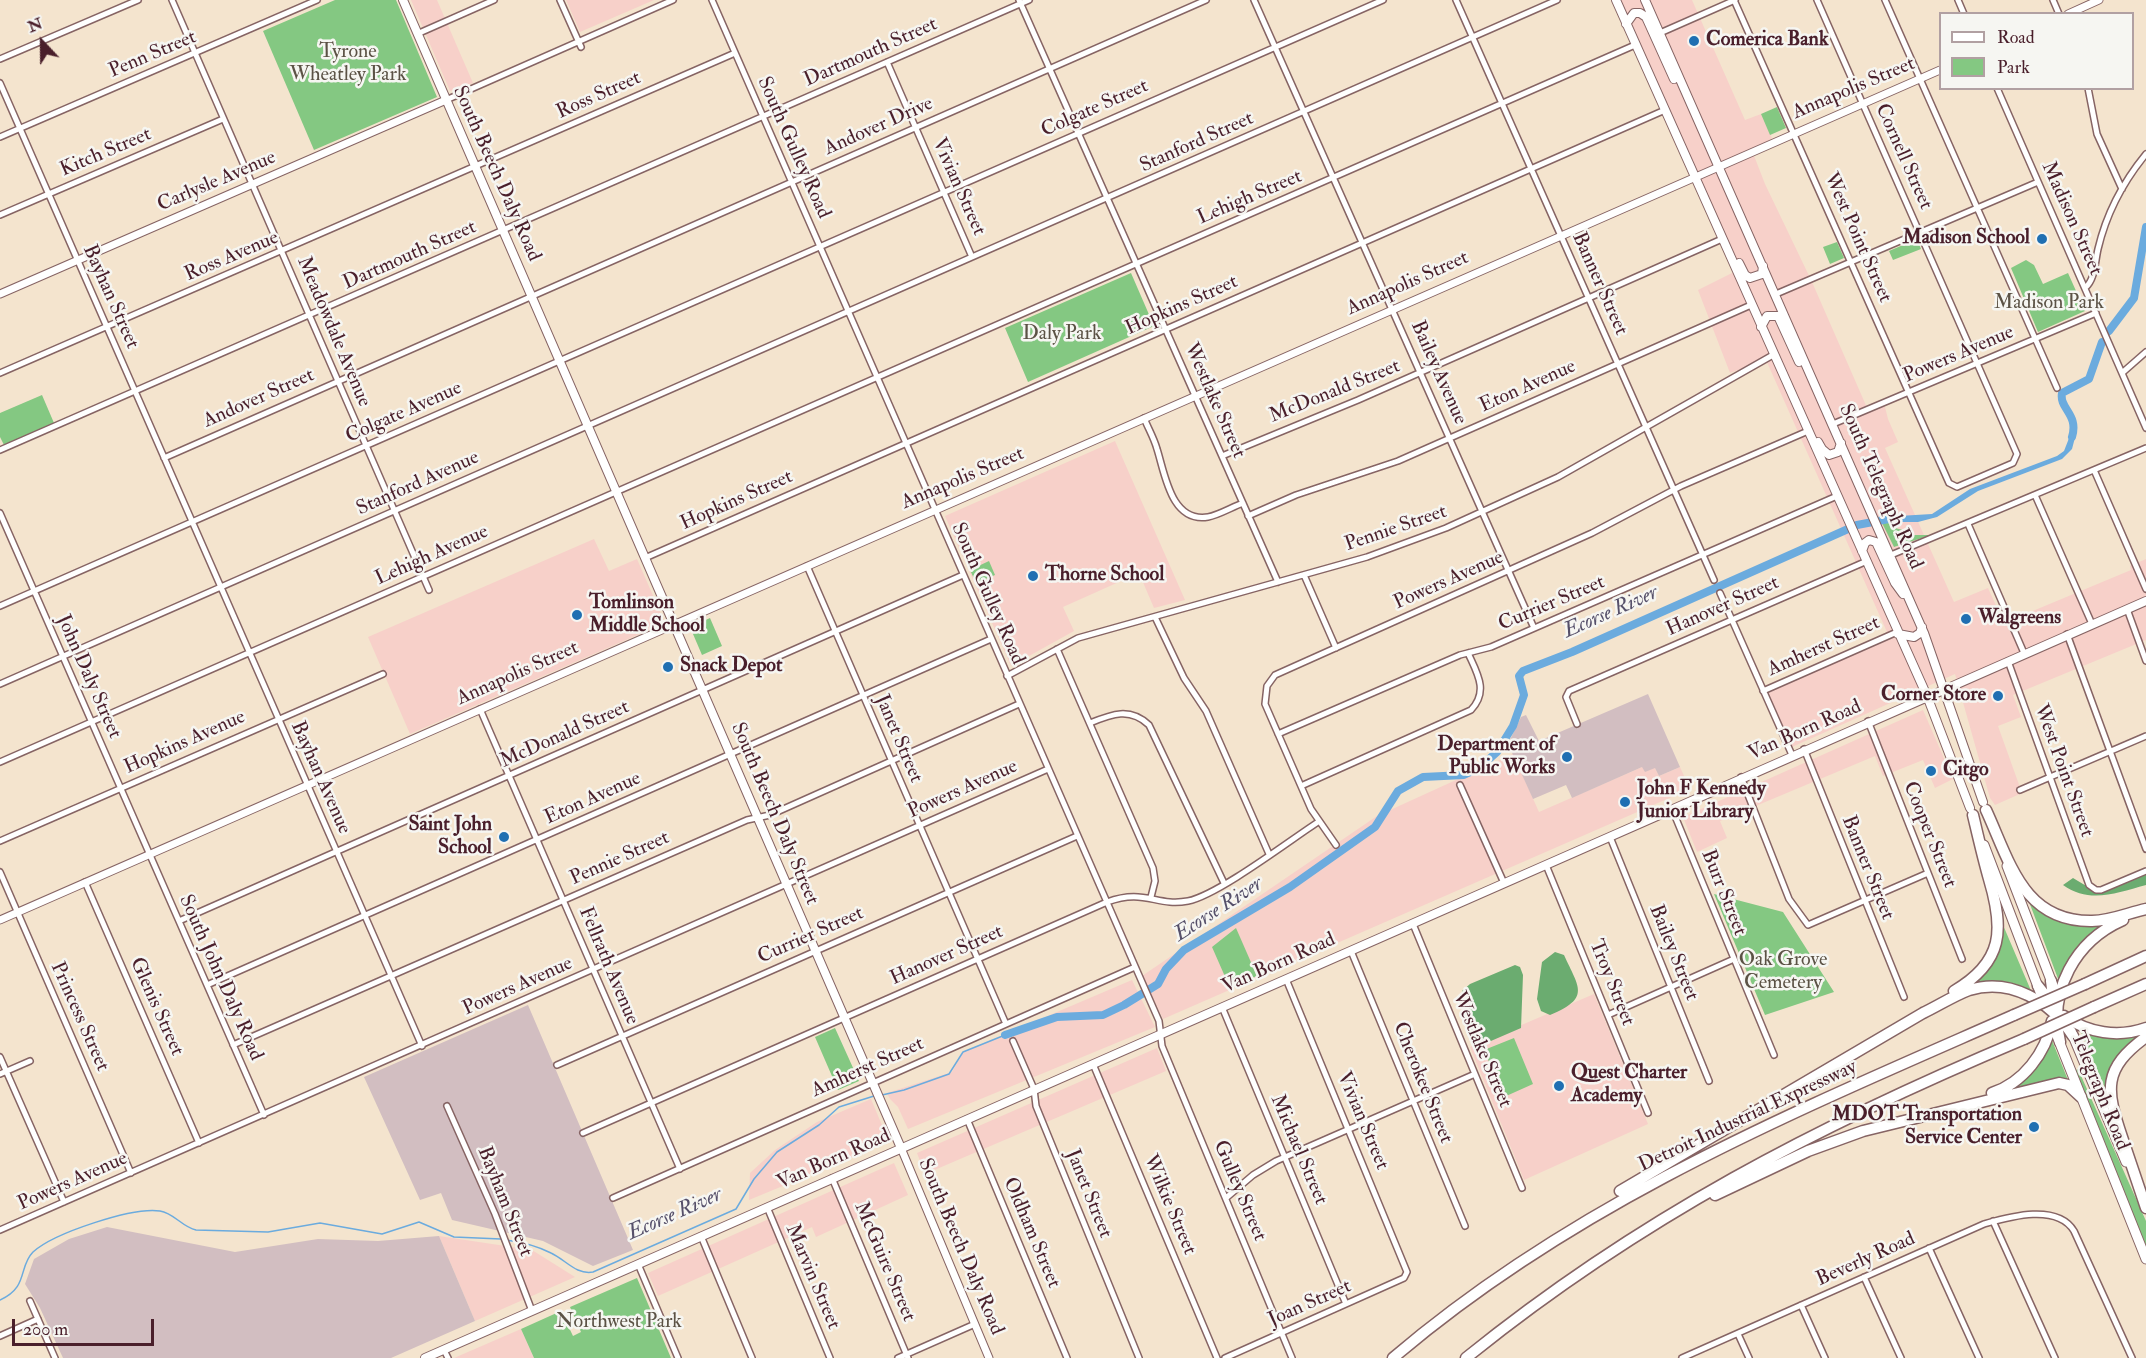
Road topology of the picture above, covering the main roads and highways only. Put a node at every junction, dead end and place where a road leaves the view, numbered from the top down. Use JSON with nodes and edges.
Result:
{"nodes":[{"id":1,"x":403,"y":0,"type":"edge"},
{"id":2,"x":1616,"y":0,"type":"edge"},
{"id":3,"x":1645,"y":0,"type":"edge"},
{"id":4,"x":1626,"y":24,"type":"junction"},
{"id":5,"x":1691,"y":103,"type":"junction"},
{"id":6,"x":1702,"y":194,"type":"junction"},
{"id":7,"x":1763,"y":266,"type":"junction"},
{"id":8,"x":1761,"y":327,"type":"junction"},
{"id":9,"x":1778,"y":365,"type":"junction"},
{"id":10,"x":1821,"y":398,"type":"junction"},
{"id":11,"x":1841,"y":443,"type":"junction"},
{"id":12,"x":1862,"y":551,"type":"junction"},
{"id":13,"x":2146,"y":601,"type":"edge"},
{"id":14,"x":1914,"y":608,"type":"junction"},
{"id":15,"x":674,"y":624,"type":"joint"},
{"id":16,"x":1922,"y":627,"type":"junction"},
{"id":17,"x":1898,"y":633,"type":"junction"},
{"id":18,"x":1946,"y":688,"type":"junction"},
{"id":19,"x":1927,"y":696,"type":"junction"},
{"id":20,"x":1985,"y":806,"type":"junction"},
{"id":21,"x":1971,"y":811,"type":"junction"},
{"id":22,"x":2146,"y":911,"type":"edge"},
{"id":23,"x":2146,"y":956,"type":"edge"},
{"id":24,"x":2051,"y":981,"type":"joint"},
{"id":25,"x":2146,"y":984,"type":"edge"},
{"id":26,"x":2038,"y":986,"type":"joint"},
{"id":27,"x":2055,"y":1010,"type":"junction"},
{"id":28,"x":1923,"y":1013,"type":"junction"},
{"id":29,"x":844,"y":1017,"type":"joint"},
{"id":30,"x":2146,"y":1028,"type":"edge"},
{"id":31,"x":2073,"y":1036,"type":"joint"},
{"id":32,"x":2146,"y":1037,"type":"edge"},
{"id":33,"x":2060,"y":1042,"type":"joint"},
{"id":34,"x":2081,"y":1097,"type":"junction"},
{"id":35,"x":1966,"y":1104,"type":"junction"},
{"id":36,"x":901,"y":1148,"type":"junction"},
{"id":37,"x":2146,"y":1208,"type":"edge"},
{"id":38,"x":1622,"y":1244,"type":"junction"},
{"id":39,"x":1524,"y":1259,"type":"junction"},
{"id":40,"x":2146,"y":1259,"type":"edge"},
{"id":41,"x":425,"y":1358,"type":"edge"},
{"id":42,"x":1393,"y":1358,"type":"edge"},
{"id":43,"x":1466,"y":1358,"type":"edge"}],
"edges":[{"from":1,"to":15,"type":"main road","name":"South Beech Daly Road"},
{"from":2,"to":4,"type":"main road"},
{"from":3,"to":5,"type":"main road","name":"South Telegraph Road"},
{"from":4,"to":5,"type":"main road"},
{"from":4,"to":6,"type":"main road"},
{"from":5,"to":7,"type":"main road","name":"South Telegraph Road"},
{"from":6,"to":7,"type":"main road"},
{"from":6,"to":8,"type":"main road"},
{"from":7,"to":10,"type":"main road","name":"South Telegraph Road"},
{"from":8,"to":9,"type":"main road"},
{"from":8,"to":10,"type":"main road"},
{"from":9,"to":11,"type":"main road"},
{"from":9,"to":12,"type":"main road"},
{"from":10,"to":11,"type":"main road","name":"South Telegraph Road"},
{"from":11,"to":14,"type":"main road","name":"South Telegraph Road"},
{"from":12,"to":14,"type":"main road"},
{"from":12,"to":17,"type":"main road"},
{"from":13,"to":18,"type":"main road","name":"Van Born Road"},
{"from":14,"to":16,"type":"main road","name":"South Telegraph Road"},
{"from":15,"to":29,"type":"main road","name":"South Beech Daly Street"},
{"from":16,"to":17,"type":"main road"},
{"from":16,"to":18,"type":"main road","name":"South Telegraph Road"},
{"from":17,"to":19,"type":"main road"},
{"from":18,"to":19,"type":"main road","name":"Van Born Road"},
{"from":18,"to":20,"type":"main road","name":"South Telegraph Road"},
{"from":19,"to":21,"type":"main road"},
{"from":19,"to":36,"type":"main road","name":"Van Born Road"},
{"from":20,"to":22,"type":"highway"},
{"from":20,"to":24,"type":"highway","name":"South Telegraph Road"},
{"from":21,"to":26,"type":"highway"},
{"from":21,"to":28,"type":"highway"},
{"from":22,"to":27,"type":"highway"},
{"from":23,"to":39,"type":"highway","name":"Detroit Industrial Expressway","bridge":true},
{"from":24,"to":27,"type":"highway"},
{"from":25,"to":38,"type":"highway","bridge":true},
{"from":26,"to":27,"type":"highway"},
{"from":27,"to":28,"type":"highway"},
{"from":27,"to":30,"type":"highway"},
{"from":27,"to":31,"type":"highway"},
{"from":27,"to":33,"type":"highway"},
{"from":27,"to":35,"type":"highway"},
{"from":28,"to":39,"type":"highway"},
{"from":29,"to":36,"type":"main road","name":"South Beech Daly Road"},
{"from":31,"to":37,"type":"highway","name":"Telegraph Road"},
{"from":32,"to":37,"type":"highway"},
{"from":33,"to":34,"type":"highway","name":"Telegraph Road"},
{"from":34,"to":35,"type":"highway"},
{"from":34,"to":40,"type":"highway","name":"Telegraph Road"},
{"from":35,"to":38,"type":"highway"},
{"from":36,"to":41,"type":"main road","name":"Van Born Road"},
{"from":38,"to":43,"type":"highway"},
{"from":39,"to":42,"type":"highway","name":"Detroit Industrial Expressway"}]}
